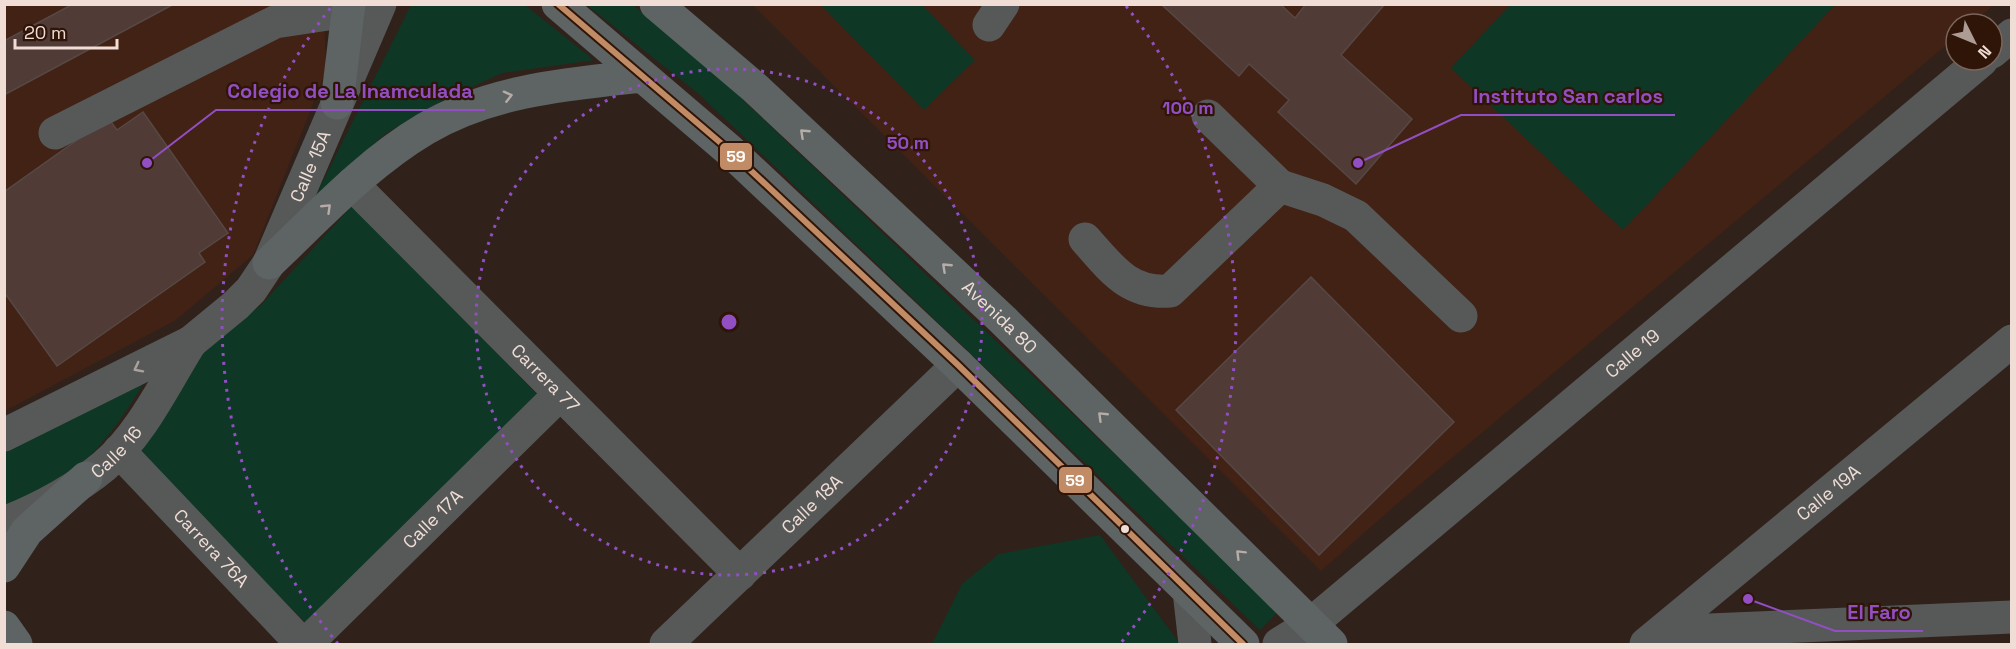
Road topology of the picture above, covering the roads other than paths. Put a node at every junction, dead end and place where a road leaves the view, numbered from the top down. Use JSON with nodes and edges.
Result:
{"nodes":[{"id":1,"x":380,"y":4,"type":"edge"},
{"id":2,"x":558,"y":4,"type":"edge"},
{"id":3,"x":656,"y":4,"type":"edge"},
{"id":4,"x":348,"y":8,"type":"edge"},
{"id":5,"x":1968,"y":72,"type":"edge"},
{"id":6,"x":642,"y":76,"type":"junction"},
{"id":7,"x":337,"y":103,"type":"junction"},
{"id":8,"x":1208,"y":116,"type":"dead end"},
{"id":9,"x":55,"y":133,"type":"dead end"},
{"id":10,"x":352,"y":184,"type":"junction"},
{"id":11,"x":1280,"y":186,"type":"junction"},
{"id":12,"x":1085,"y":238,"type":"dead end"},
{"id":13,"x":269,"y":263,"type":"junction"},
{"id":14,"x":1461,"y":316,"type":"dead end"},
{"id":15,"x":2012,"y":341,"type":"edge"},
{"id":16,"x":190,"y":342,"type":"junction"},
{"id":17,"x":958,"y":365,"type":"junction"},
{"id":18,"x":560,"y":394,"type":"junction"},
{"id":19,"x":4,"y":435,"type":"edge"},
{"id":20,"x":119,"y":451,"type":"junction"},
{"id":21,"x":86,"y":478,"type":"junction"},
{"id":22,"x":4,"y":523,"type":"edge"},
{"id":23,"x":4,"y":566,"type":"edge"},
{"id":24,"x":740,"y":574,"type":"junction"},
{"id":25,"x":1189,"y":591,"type":"junction"},
{"id":26,"x":2012,"y":618,"type":"edge"},
{"id":27,"x":4,"y":627,"type":"edge"},
{"id":28,"x":1321,"y":634,"type":"edge"},
{"id":29,"x":1654,"y":638,"type":"edge"},
{"id":30,"x":16,"y":645,"type":"edge"},
{"id":31,"x":304,"y":645,"type":"edge"},
{"id":32,"x":666,"y":645,"type":"edge"},
{"id":33,"x":1195,"y":645,"type":"edge"},
{"id":34,"x":1243,"y":645,"type":"edge"},
{"id":35,"x":1279,"y":645,"type":"edge"}],
"edges":[{"from":1,"to":7,"type":"street","name":"Calle 15A"},
{"from":2,"to":6,"type":"main road"},
{"from":28,"to":3,"type":"main road","name":"Avenida 80","one_way":true},
{"from":4,"to":7,"type":"main road"},
{"from":4,"to":9,"type":"street"},
{"from":5,"to":28,"type":"street","name":"Calle 19"},
{"from":10,"to":6,"type":"main road","one_way":true},
{"from":6,"to":17,"type":"main road"},
{"from":7,"to":13,"type":"street","name":"Calle 15A"},
{"from":8,"to":11,"type":"street"},
{"from":13,"to":10,"type":"main road","one_way":true},
{"from":10,"to":18,"type":"street","name":"Carrera 77"},
{"from":11,"to":12,"type":"street"},
{"from":11,"to":14,"type":"street"},
{"from":13,"to":16,"type":"street","name":"Calle 16"},
{"from":15,"to":29,"type":"street","name":"Calle 19A"},
{"from":16,"to":19,"type":"street","name":"Calle 16","one_way":true},
{"from":16,"to":20,"type":"street","name":"Calle 16"},
{"from":17,"to":24,"type":"street","name":"Calle 18A"},
{"from":17,"to":25,"type":"main road"},
{"from":18,"to":24,"type":"street","name":"Carrera 77"},
{"from":18,"to":31,"type":"street","name":"Calle 17A"},
{"from":20,"to":21,"type":"street","name":"Calle 16"},
{"from":20,"to":31,"type":"street","name":"Carrera 76A"},
{"from":21,"to":22,"type":"street","name":"Calle 16"},
{"from":21,"to":23,"type":"main road"},
{"from":24,"to":32,"type":"street","name":"Calle 18A"},
{"from":25,"to":33,"type":"street"},
{"from":25,"to":34,"type":"main road"},
{"from":26,"to":29,"type":"street"},
{"from":27,"to":30,"type":"main road"},
{"from":28,"to":35,"type":"street","name":"Calle 19"}]}
